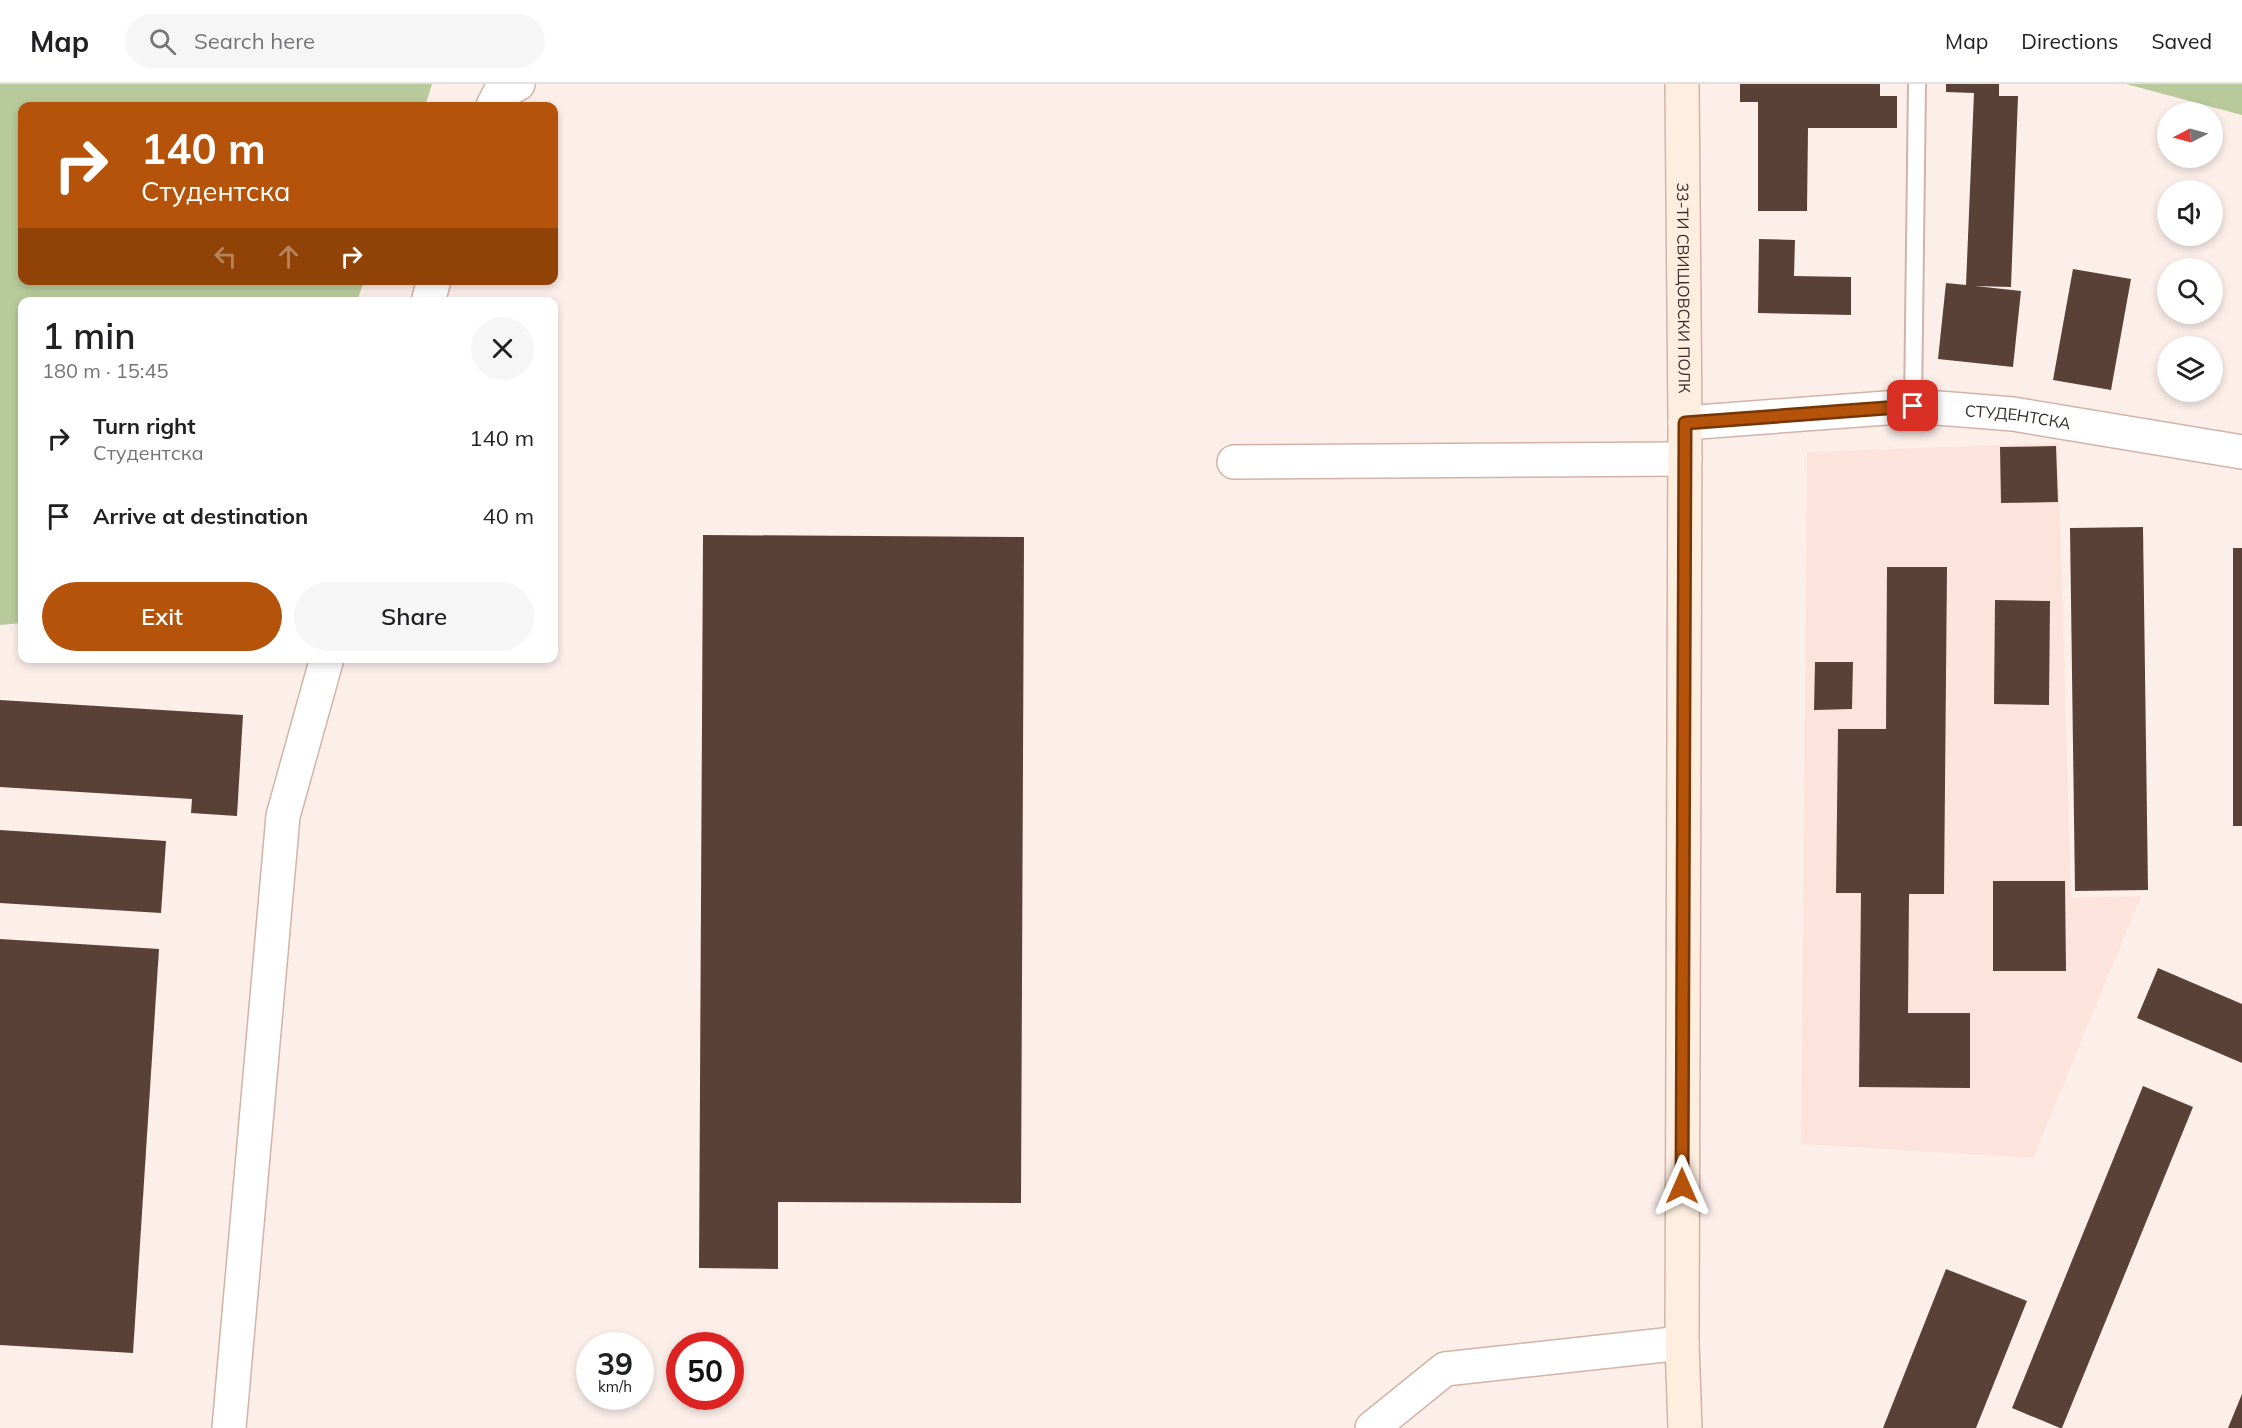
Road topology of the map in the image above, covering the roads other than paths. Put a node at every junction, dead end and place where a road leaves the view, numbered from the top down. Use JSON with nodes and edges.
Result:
{"nodes":[{"id":1,"x":518,"y":84,"type":"edge"},
{"id":2,"x":1682,"y":84,"type":"edge"},
{"id":3,"x":1917,"y":84,"type":"edge"},
{"id":4,"x":495,"y":102,"type":"edge"},
{"id":5,"x":1913,"y":406,"type":"junction"},
{"id":6,"x":1685,"y":423,"type":"junction"},
{"id":7,"x":2242,"y":452,"type":"edge"},
{"id":8,"x":1685,"y":459,"type":"junction"},
{"id":9,"x":1234,"y":462,"type":"dead end"},
{"id":10,"x":326,"y":663,"type":"edge"},
{"id":11,"x":1682,"y":1343,"type":"junction"},
{"id":12,"x":228,"y":1428,"type":"edge"},
{"id":13,"x":1372,"y":1428,"type":"edge"},
{"id":14,"x":1685,"y":1428,"type":"edge"}],
"edges":[{"from":1,"to":4,"type":"street"},
{"from":2,"to":6,"type":"main road","name":"33-ТИ СВИЩОВСКИ ПОЛК"},
{"from":3,"to":5,"type":"lane"},
{"from":5,"to":6,"type":"street","name":"СТУДЕНТСКА"},
{"from":5,"to":7,"type":"street","name":"СТУДЕНТСКА"},
{"from":6,"to":8,"type":"main road","name":"33-ТИ СВИЩОВСКИ ПОЛК"},
{"from":8,"to":9,"type":"street"},
{"from":8,"to":11,"type":"main road","name":"33-ТИ СВИЩОВСКИ ПОЛК"},
{"from":10,"to":12,"type":"street"},
{"from":11,"to":13,"type":"street"},
{"from":11,"to":14,"type":"main road","name":"33-ТИ СВИЩОВСКИ ПОЛК"}]}
